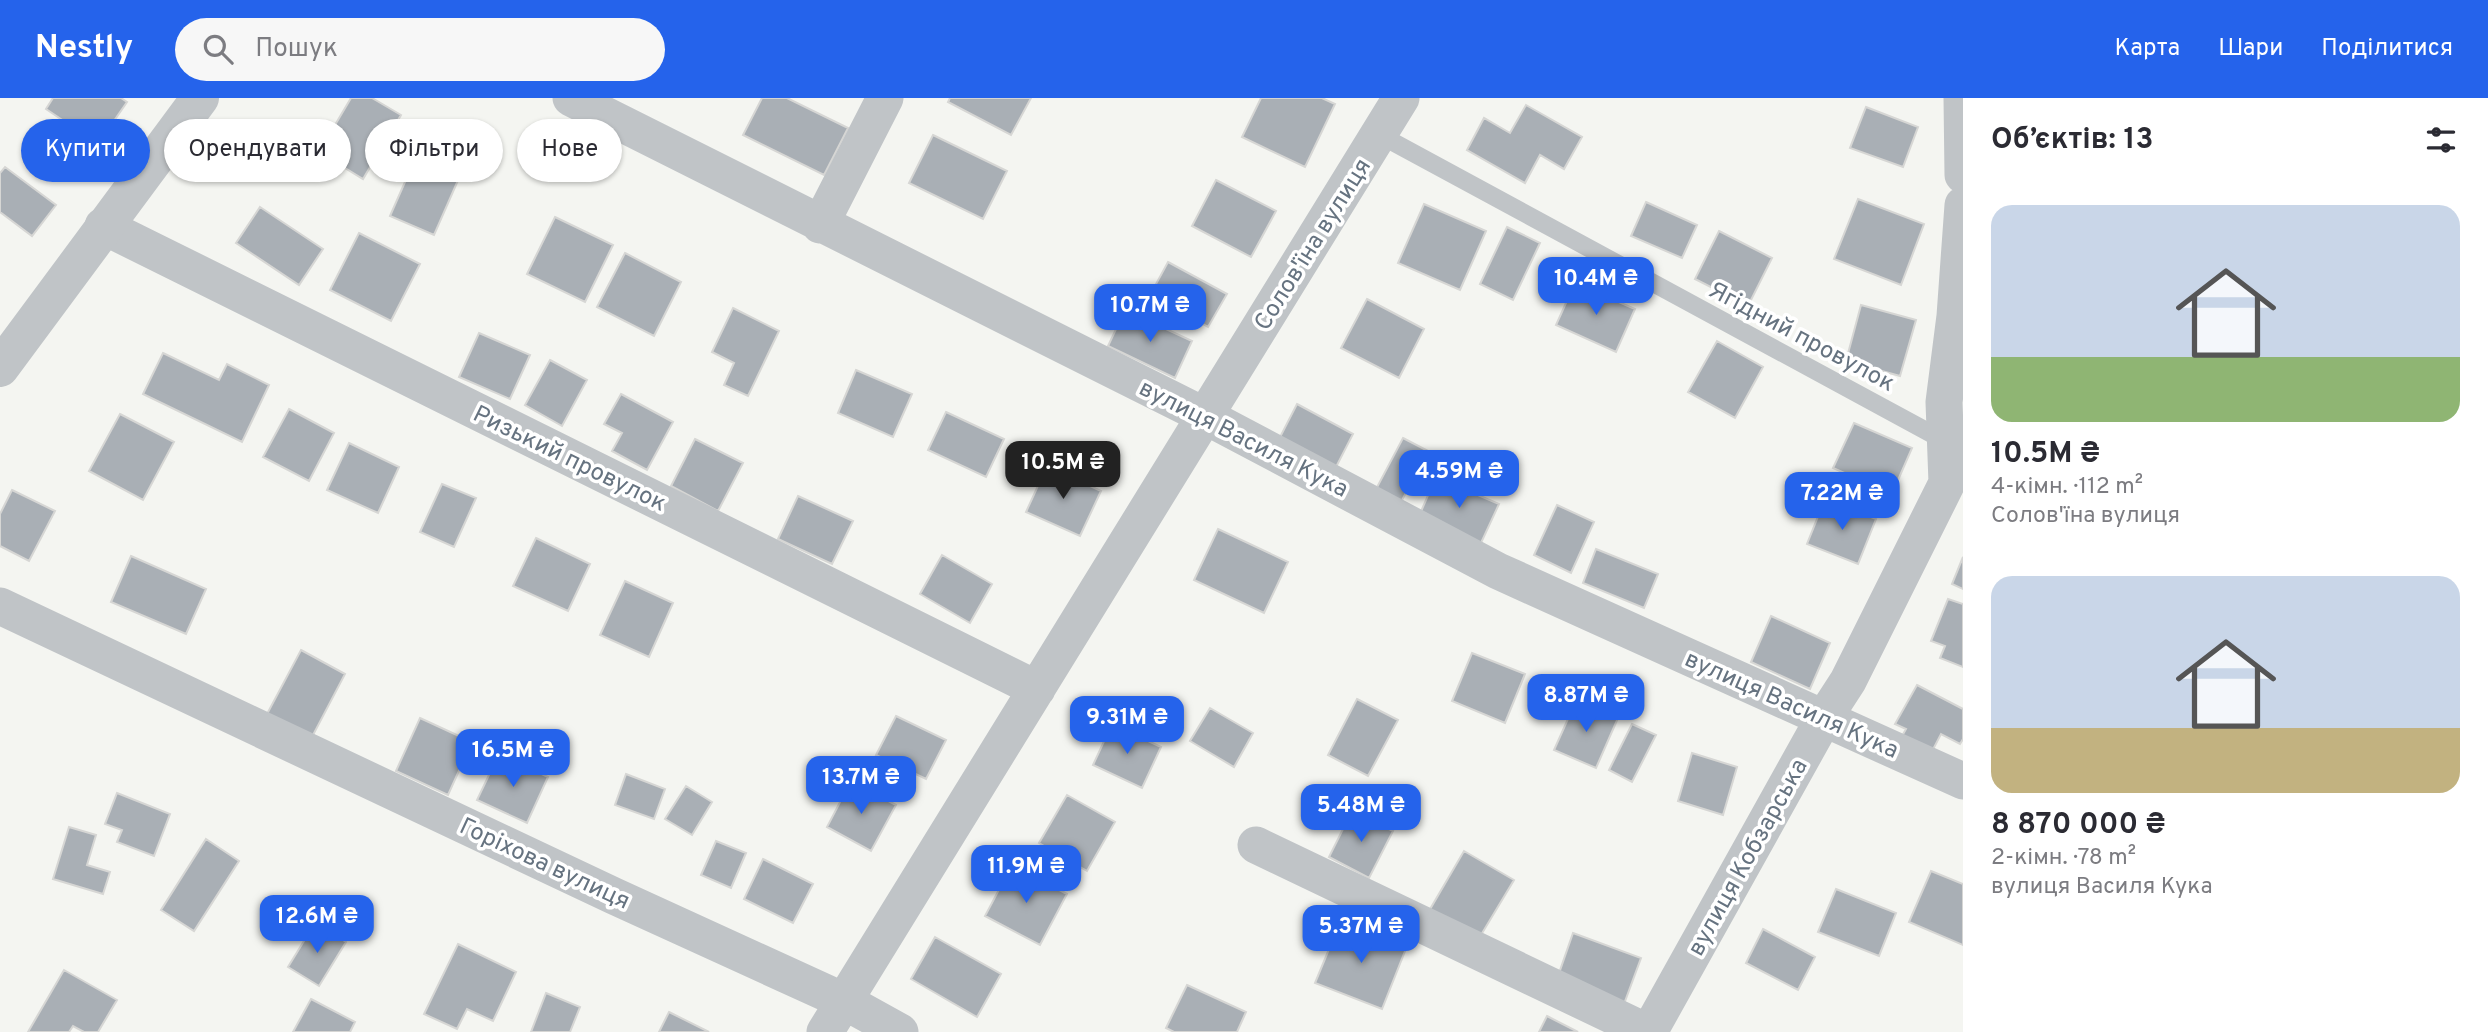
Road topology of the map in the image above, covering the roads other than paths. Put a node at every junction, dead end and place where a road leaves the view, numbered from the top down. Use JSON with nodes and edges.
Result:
{"nodes":[{"id":1,"x":200,"y":98,"type":"edge"},
{"id":2,"x":571,"y":98,"type":"edge"},
{"id":3,"x":885,"y":98,"type":"edge"},
{"id":4,"x":1401,"y":98,"type":"edge"},
{"id":5,"x":1962,"y":98,"type":"edge"},
{"id":6,"x":1380,"y":135,"type":"junction"},
{"id":7,"x":1963,"y":175,"type":"edge"},
{"id":8,"x":1963,"y":205,"type":"edge"},
{"id":9,"x":820,"y":225,"type":"junction"},
{"id":10,"x":103,"y":226,"type":"junction"},
{"id":11,"x":0,"y":368,"type":"edge"},
{"id":12,"x":1205,"y":416,"type":"junction"},
{"id":13,"x":1944,"y":440,"type":"junction"},
{"id":14,"x":0,"y":606,"type":"edge"},
{"id":15,"x":1037,"y":689,"type":"junction"},
{"id":16,"x":1824,"y":718,"type":"junction"},
{"id":17,"x":1963,"y":781,"type":"edge"},
{"id":18,"x":1256,"y":845,"type":"dead end"},
{"id":19,"x":844,"y":1000,"type":"junction"},
{"id":20,"x":825,"y":1032,"type":"edge"},
{"id":21,"x":900,"y":1032,"type":"edge"},
{"id":22,"x":1648,"y":1032,"type":"edge"}],
"edges":[{"from":1,"to":10,"type":"street"},
{"from":2,"to":9,"type":"street","name":"вулиця Василя Кука"},
{"from":3,"to":9,"type":"street"},
{"from":4,"to":6,"type":"street","name":"Солов'їна вулиця"},
{"from":5,"to":7,"type":"street"},
{"from":6,"to":12,"type":"street","name":"Солов'їна вулиця"},
{"from":6,"to":13,"type":"lane","name":"Ягідний провулок"},
{"from":8,"to":13,"type":"street","name":"вулиця Кобзарська"},
{"from":9,"to":12,"type":"street","name":"вулиця Василя Кука"},
{"from":10,"to":11,"type":"street"},
{"from":10,"to":15,"type":"street","name":"Ризький провулок"},
{"from":12,"to":15,"type":"street","name":"Солов'їна вулиця"},
{"from":12,"to":16,"type":"street","name":"вулиця Василя Кука"},
{"from":13,"to":16,"type":"street","name":"вулиця Кобзарська"},
{"from":14,"to":19,"type":"street","name":"Горіхова вулиця"},
{"from":15,"to":19,"type":"street","name":"Солов'їна вулиця"},
{"from":16,"to":17,"type":"street","name":"вулиця Василя Кука"},
{"from":16,"to":22,"type":"street","name":"вулиця Кобзарська"},
{"from":18,"to":22,"type":"street","name":"вулиця Кобзарська"},
{"from":19,"to":20,"type":"street","name":"Солов'їна вулиця"},
{"from":19,"to":21,"type":"street","name":"Горіхова вулиця"}]}
